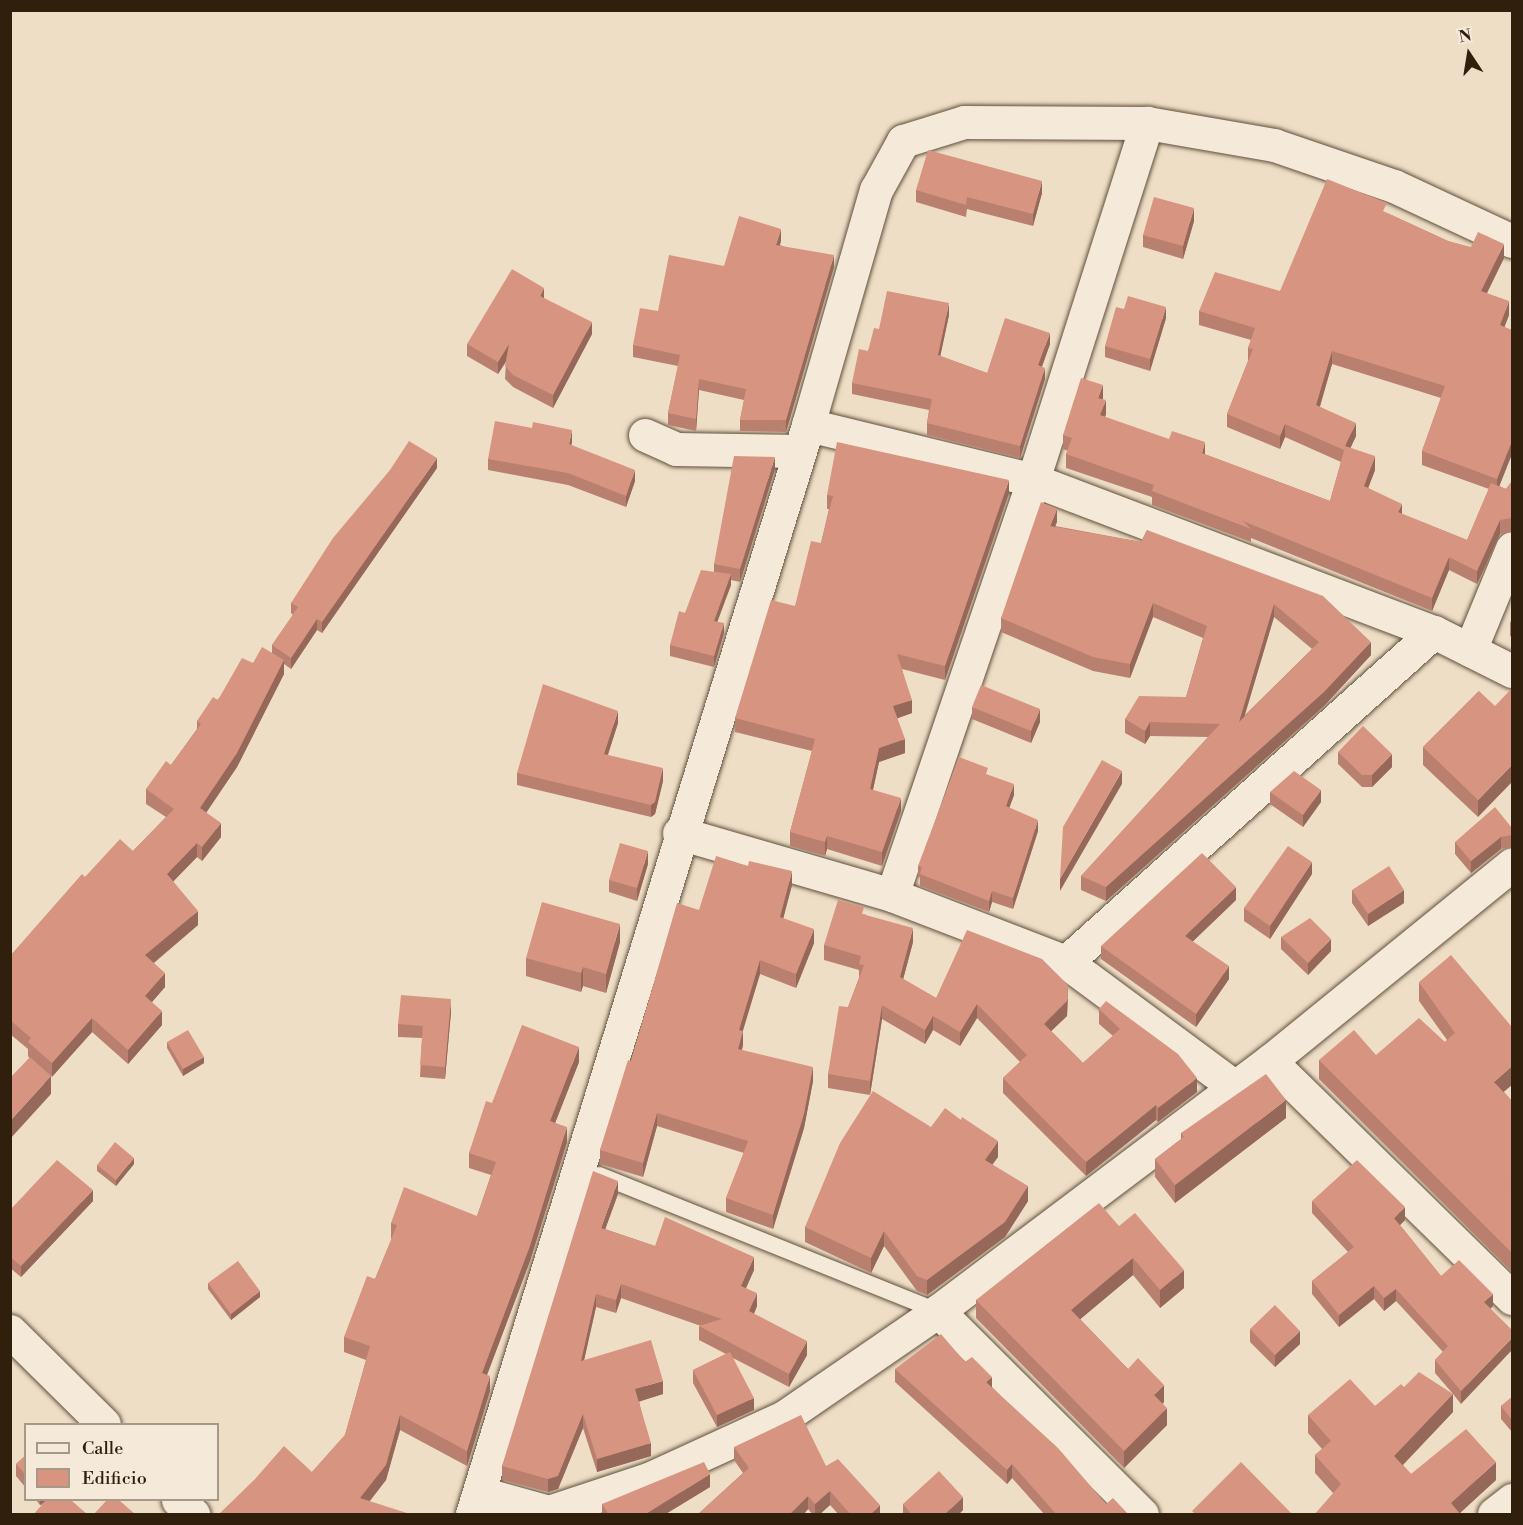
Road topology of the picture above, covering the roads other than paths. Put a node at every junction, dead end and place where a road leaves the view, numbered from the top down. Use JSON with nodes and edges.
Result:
{"nodes":[{"id":1,"x":1147,"y":123,"type":"junction"},
{"id":2,"x":1512,"y":241,"type":"edge"},
{"id":3,"x":645,"y":435,"type":"dead end"},
{"id":4,"x":804,"y":438,"type":"junction"},
{"id":5,"x":1033,"y":480,"type":"junction"},
{"id":6,"x":1512,"y":548,"type":"edge"},
{"id":7,"x":1434,"y":632,"type":"junction"},
{"id":8,"x":1470,"y":650,"type":"junction"},
{"id":9,"x":1512,"y":671,"type":"edge"},
{"id":10,"x":679,"y":833,"type":"junction"},
{"id":11,"x":1512,"y":864,"type":"edge"},
{"id":12,"x":892,"y":895,"type":"junction"},
{"id":13,"x":1066,"y":962,"type":"junction"},
{"id":14,"x":1270,"y":1060,"type":"junction"},
{"id":15,"x":1235,"y":1087,"type":"junction"},
{"id":16,"x":579,"y":1167,"type":"junction"},
{"id":17,"x":1512,"y":1298,"type":"edge"},
{"id":18,"x":938,"y":1311,"type":"junction"},
{"id":19,"x":10,"y":1331,"type":"edge"},
{"id":20,"x":102,"y":1423,"type":"edge"},
{"id":21,"x":1512,"y":1500,"type":"edge"},
{"id":22,"x":179,"y":1501,"type":"edge"},
{"id":23,"x":476,"y":1504,"type":"edge"},
{"id":24,"x":550,"y":1513,"type":"edge"},
{"id":25,"x":193,"y":1515,"type":"edge"},
{"id":26,"x":1142,"y":1515,"type":"edge"},
{"id":27,"x":1494,"y":1515,"type":"edge"}],
"edges":[{"from":1,"to":2,"type":"street"},
{"from":1,"to":4,"type":"street"},
{"from":1,"to":5,"type":"street"},
{"from":3,"to":4,"type":"street"},
{"from":4,"to":5,"type":"street"},
{"from":4,"to":10,"type":"street"},
{"from":5,"to":7,"type":"street"},
{"from":5,"to":12,"type":"street"},
{"from":6,"to":8,"type":"street"},
{"from":7,"to":8,"type":"street"},
{"from":7,"to":13,"type":"street"},
{"from":8,"to":9,"type":"street"},
{"from":10,"to":12,"type":"street"},
{"from":10,"to":16,"type":"street"},
{"from":11,"to":14,"type":"street"},
{"from":12,"to":13,"type":"street"},
{"from":13,"to":15,"type":"street"},
{"from":14,"to":15,"type":"street"},
{"from":14,"to":17,"type":"street"},
{"from":15,"to":18,"type":"street"},
{"from":16,"to":18,"type":"lane"},
{"from":16,"to":23,"type":"street"},
{"from":18,"to":24,"type":"street"},
{"from":18,"to":26,"type":"street"},
{"from":19,"to":20,"type":"street"},
{"from":21,"to":27,"type":"street"},
{"from":22,"to":25,"type":"street"},
{"from":23,"to":24,"type":"street"}]}
